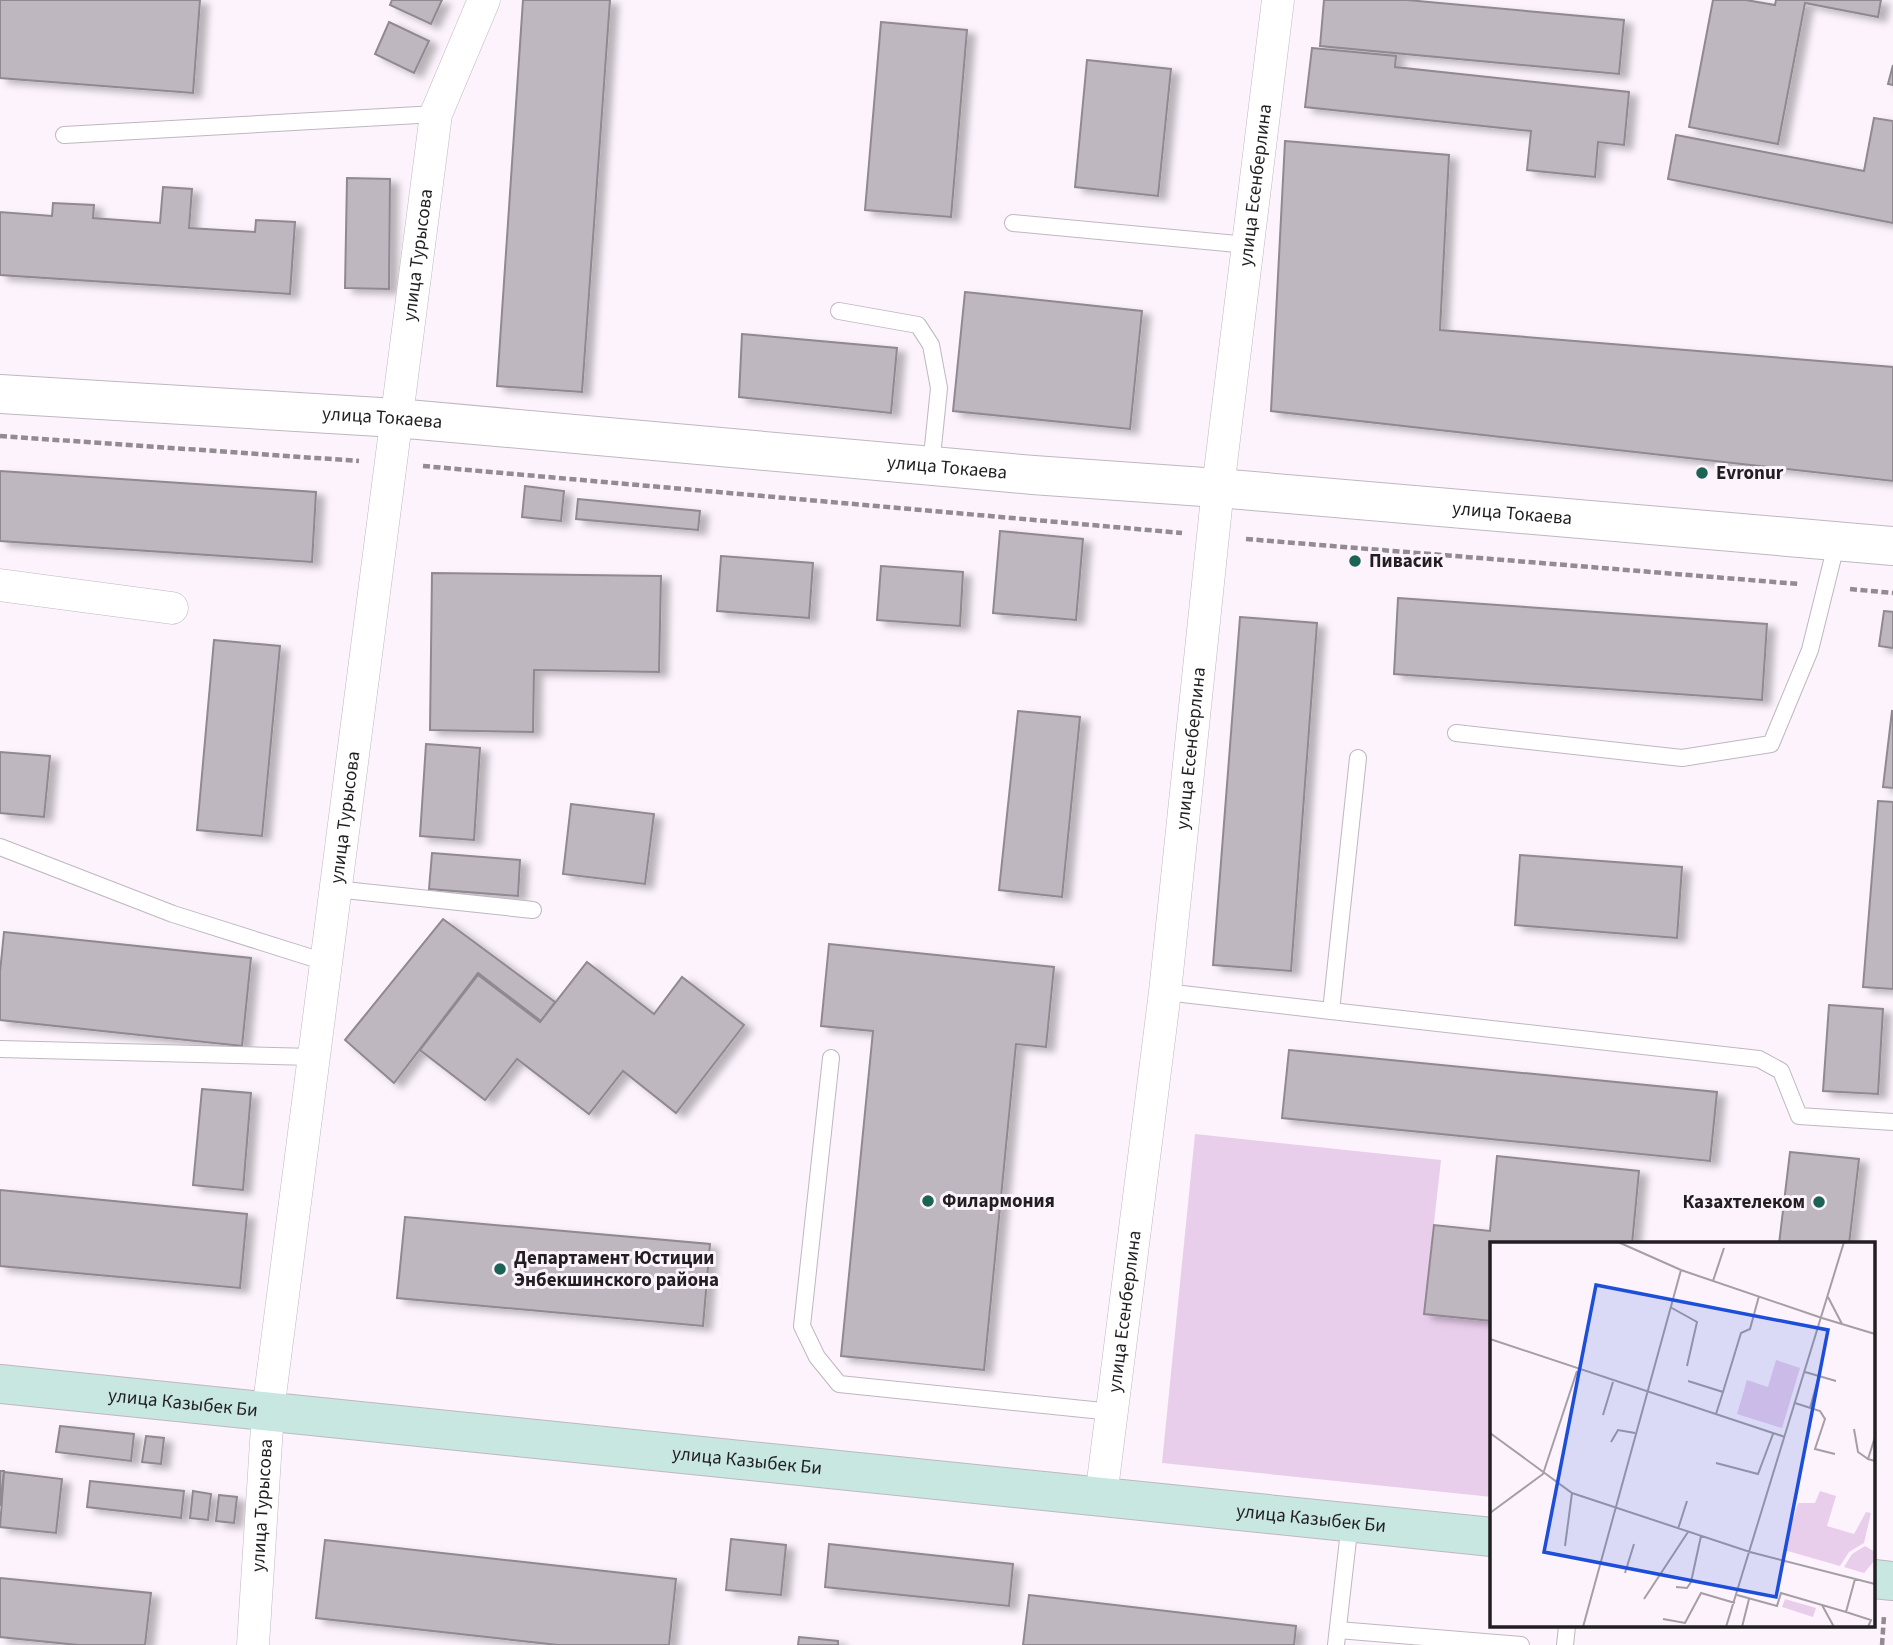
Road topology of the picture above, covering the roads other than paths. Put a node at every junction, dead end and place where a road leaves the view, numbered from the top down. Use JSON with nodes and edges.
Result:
{"nodes":[{"id":1,"x":484,"y":0,"type":"edge"},
{"id":2,"x":1278,"y":0,"type":"edge"},
{"id":3,"x":436,"y":114,"type":"junction"},
{"id":4,"x":64,"y":135,"type":"dead end"},
{"id":5,"x":1013,"y":223,"type":"dead end"},
{"id":6,"x":1248,"y":245,"type":"junction"},
{"id":7,"x":839,"y":311,"type":"dead end"},
{"id":8,"x":0,"y":394,"type":"edge"},
{"id":9,"x":396,"y":418,"type":"junction"},
{"id":10,"x":931,"y":466,"type":"junction"},
{"id":11,"x":1218,"y":488,"type":"junction"},
{"id":12,"x":1837,"y":541,"type":"junction"},
{"id":13,"x":1893,"y":546,"type":"edge"},
{"id":14,"x":0,"y":585,"type":"edge"},
{"id":15,"x":172,"y":608,"type":"dead end"},
{"id":16,"x":1456,"y":733,"type":"dead end"},
{"id":17,"x":1358,"y":758,"type":"dead end"},
{"id":18,"x":0,"y":847,"type":"edge"},
{"id":19,"x":335,"y":888,"type":"junction"},
{"id":20,"x":533,"y":910,"type":"dead end"},
{"id":21,"x":325,"y":962,"type":"junction"},
{"id":22,"x":1165,"y":992,"type":"junction"},
{"id":23,"x":1331,"y":1011,"type":"junction"},
{"id":24,"x":0,"y":1048,"type":"edge"},
{"id":25,"x":313,"y":1057,"type":"junction"},
{"id":26,"x":831,"y":1058,"type":"dead end"},
{"id":27,"x":1893,"y":1122,"type":"edge"},
{"id":28,"x":0,"y":1384,"type":"edge"},
{"id":29,"x":268,"y":1411,"type":"junction"},
{"id":30,"x":1112,"y":1412,"type":"junction"},
{"id":31,"x":1101,"y":1497,"type":"junction"},
{"id":32,"x":1350,"y":1522,"type":"junction"},
{"id":33,"x":1490,"y":1537,"type":"edge"},
{"id":34,"x":1337,"y":1637,"type":"edge"},
{"id":35,"x":253,"y":1645,"type":"edge"},
{"id":36,"x":1521,"y":1645,"type":"edge"}],
"edges":[{"from":1,"to":3,"type":"street","name":"улица Турысова"},
{"from":2,"to":6,"type":"street","name":"улица Есенберлина"},
{"from":3,"to":4,"type":"lane"},
{"from":3,"to":9,"type":"street","name":"улица Турысова"},
{"from":5,"to":6,"type":"lane"},
{"from":6,"to":11,"type":"street","name":"улица Есенберлина"},
{"from":7,"to":10,"type":"lane"},
{"from":8,"to":9,"type":"street","name":"улица Токаева"},
{"from":9,"to":10,"type":"street","name":"улица Токаева"},
{"from":9,"to":19,"type":"street","name":"улица Турысова"},
{"from":10,"to":11,"type":"street","name":"улица Токаева"},
{"from":11,"to":12,"type":"street","name":"улица Токаева"},
{"from":11,"to":22,"type":"street","name":"улица Есенберлина"},
{"from":12,"to":13,"type":"street","name":"улица Токаева"},
{"from":12,"to":16,"type":"lane"},
{"from":14,"to":15,"type":"street"},
{"from":17,"to":23,"type":"lane"},
{"from":18,"to":21,"type":"lane"},
{"from":19,"to":20,"type":"lane"},
{"from":19,"to":21,"type":"street","name":"улица Турысова"},
{"from":21,"to":25,"type":"street","name":"улица Турысова"},
{"from":22,"to":23,"type":"lane"},
{"from":22,"to":30,"type":"street","name":"улица Есенберлина"},
{"from":23,"to":27,"type":"lane"},
{"from":24,"to":25,"type":"lane"},
{"from":25,"to":29,"type":"street","name":"улица Турысова"},
{"from":26,"to":30,"type":"lane"},
{"from":28,"to":29,"type":"main road","name":"улица Казыбек Би"},
{"from":29,"to":31,"type":"main road","name":"улица Казыбек Би"},
{"from":29,"to":35,"type":"street","name":"улица Турысова"},
{"from":30,"to":31,"type":"street","name":"улица Есенберлина"},
{"from":31,"to":32,"type":"main road","name":"улица Казыбек Би"},
{"from":32,"to":33,"type":"main road","name":"улица Казыбек Би"},
{"from":32,"to":34,"type":"lane"},
{"from":34,"to":36,"type":"lane"}]}
